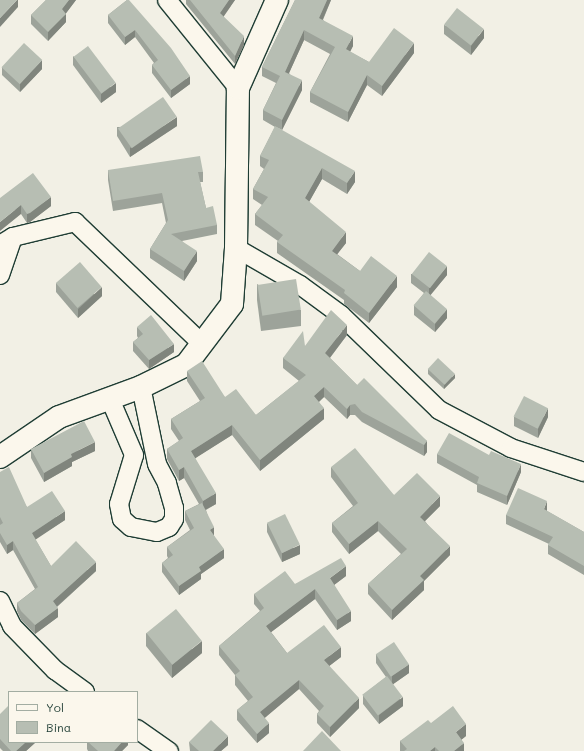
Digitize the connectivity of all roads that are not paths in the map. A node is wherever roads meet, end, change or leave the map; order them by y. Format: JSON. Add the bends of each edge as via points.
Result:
{"nodes":[{"id":1,"x":167,"y":0,"type":"edge"},
{"id":2,"x":278,"y":0,"type":"edge"},
{"id":3,"x":238,"y":88,"type":"junction"},
{"id":4,"x":6,"y":241,"type":"edge"},
{"id":5,"x":236,"y":248,"type":"junction"},
{"id":6,"x":0,"y":275,"type":"edge"},
{"id":7,"x":202,"y":344,"type":"junction"},
{"id":8,"x":141,"y":387,"type":"junction"},
{"id":9,"x":110,"y":399,"type":"junction"},
{"id":10,"x":0,"y":457,"type":"edge"},
{"id":11,"x":584,"y":472,"type":"edge"},
{"id":12,"x":0,"y":601,"type":"edge"},
{"id":13,"x":84,"y":691,"type":"edge"},
{"id":14,"x":138,"y":730,"type":"edge"},
{"id":15,"x":169,"y":751,"type":"edge"}],
"edges":[{"from":1,"to":3,"type":"street"},
{"from":2,"to":3,"type":"street"},
{"from":3,"to":5,"type":"street"},
{"from":4,"to":6,"type":"street"},
{"from":4,"to":7,"type":"street","via":[[75,222]]},
{"from":5,"to":7,"type":"street","via":[[232,304]]},
{"from":5,"to":11,"type":"street","via":[[300,285],[340,315],[439,410],[511,448]]},
{"from":7,"to":8,"type":"street","via":[[186,365]]},
{"from":8,"to":9,"type":"street"},
{"from":8,"to":9,"type":"street","via":[[157,464],[167,483],[174,508],[174,519],[169,527],[157,532],[131,527],[122,519],[119,504],[134,455]]},
{"from":9,"to":10,"type":"street","via":[[59,417]]},
{"from":12,"to":13,"type":"street","via":[[12,626],[55,670]]},
{"from":14,"to":15,"type":"street"}]}
